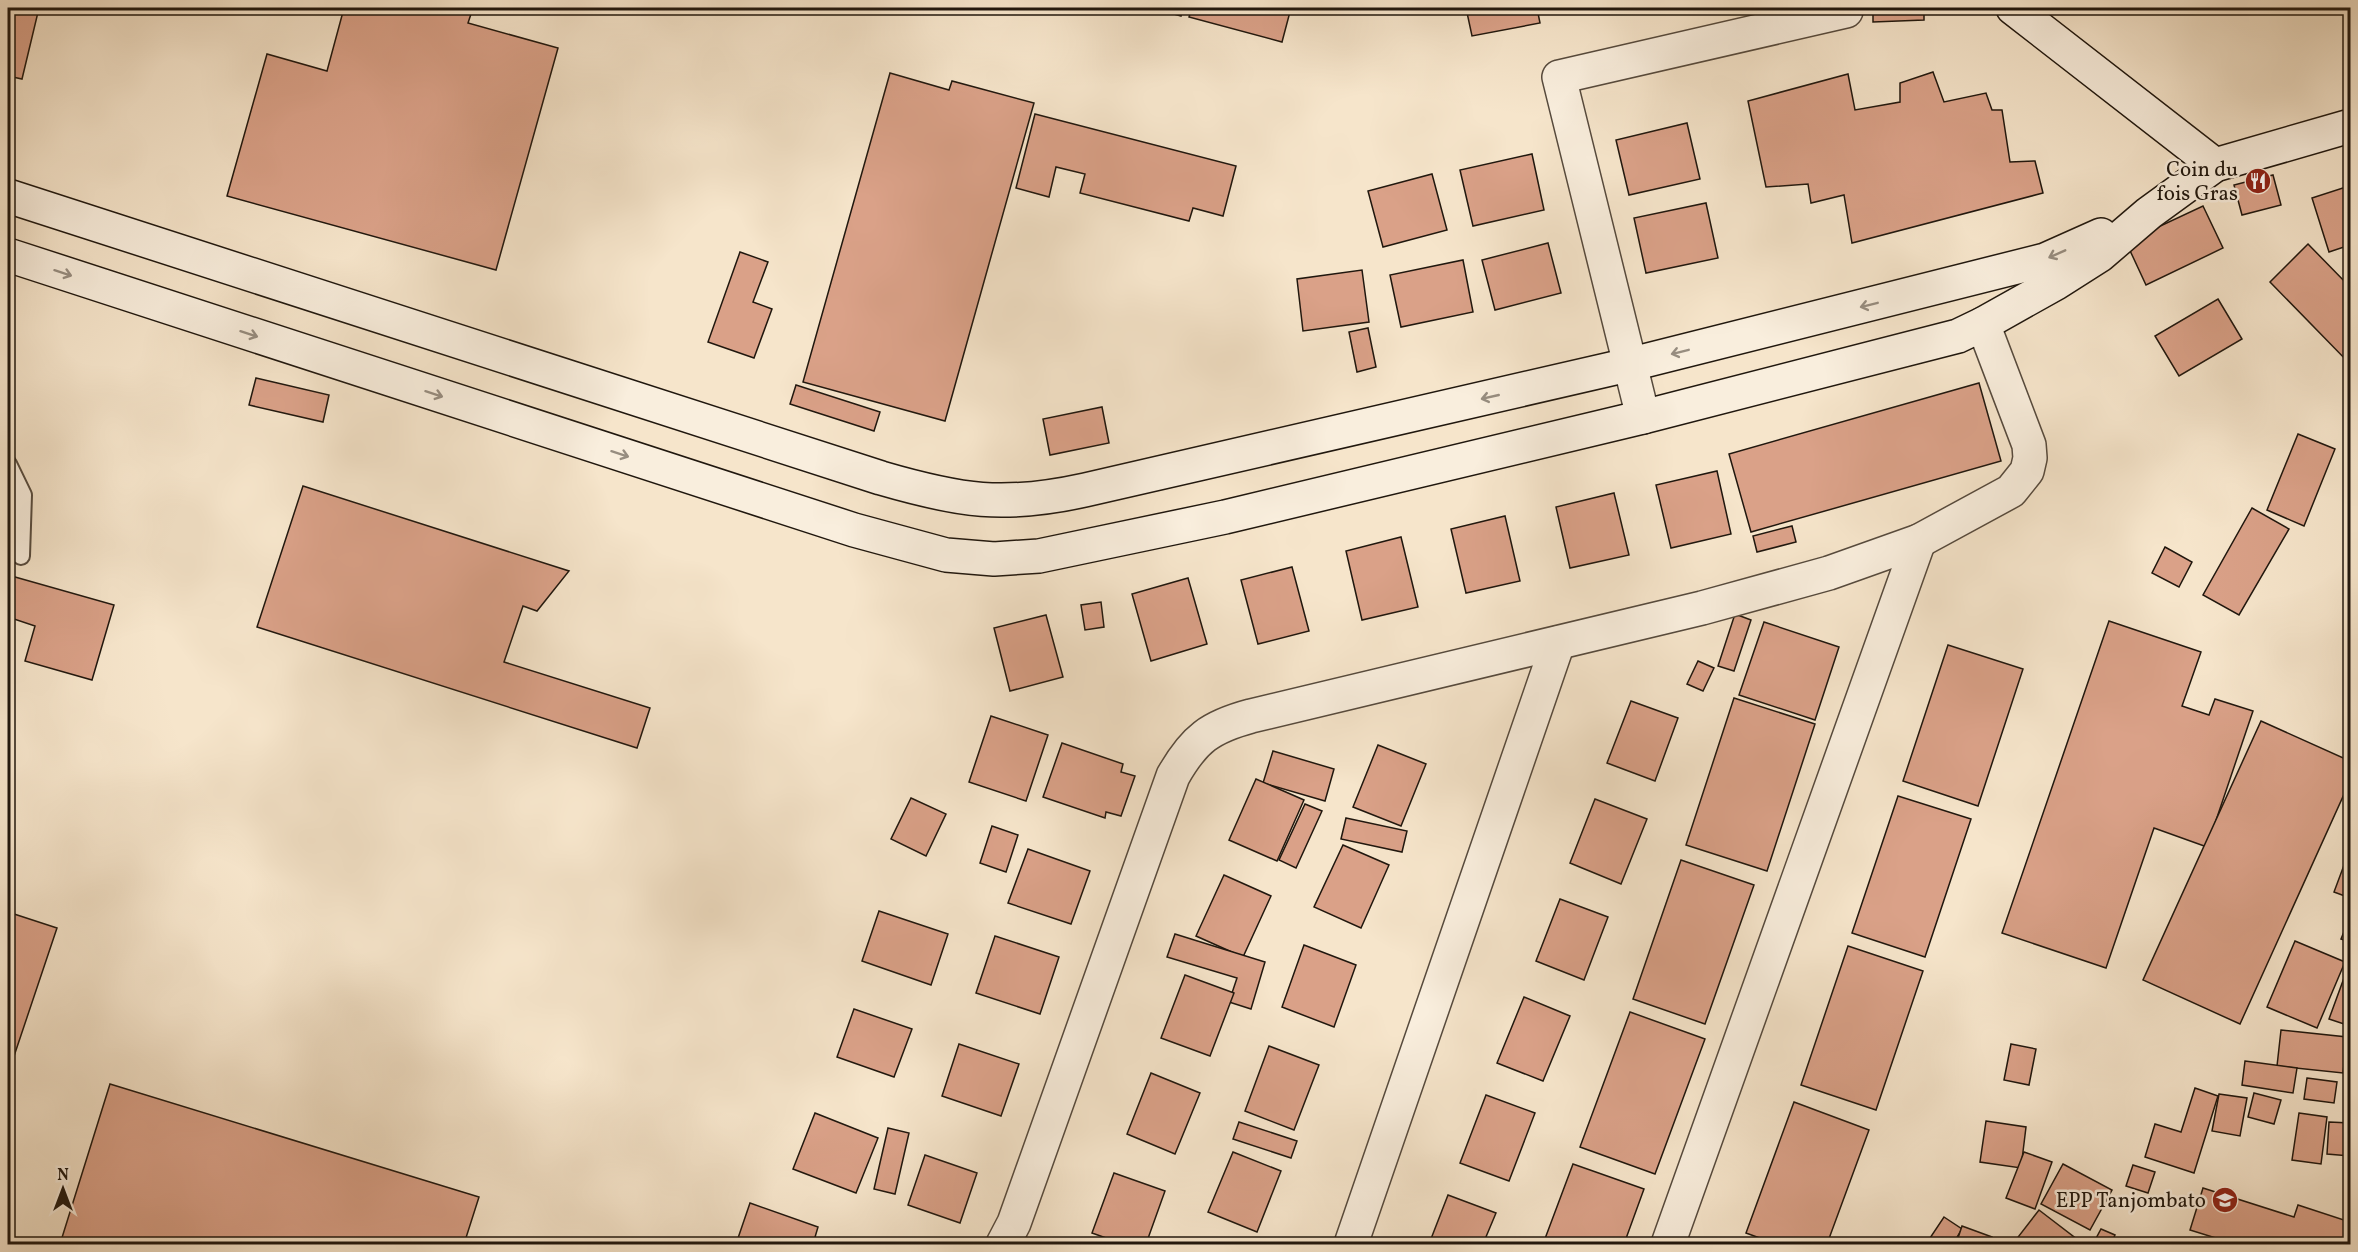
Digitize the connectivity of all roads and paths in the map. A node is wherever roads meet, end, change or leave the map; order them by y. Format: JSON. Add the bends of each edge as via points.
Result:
{"nodes":[{"id":1,"x":2013,"y":8,"type":"edge"},
{"id":2,"x":1846,"y":11,"type":"dead end"},
{"id":3,"x":2350,"y":126,"type":"edge"},
{"id":4,"x":2215,"y":165,"type":"junction"},
{"id":5,"x":8,"y":196,"type":"edge"},
{"id":6,"x":2149,"y":213,"type":"junction"},
{"id":7,"x":8,"y":255,"type":"edge"},
{"id":8,"x":1983,"y":324,"type":"junction"},
{"id":9,"x":1628,"y":365,"type":"junction"},
{"id":10,"x":1643,"y":417,"type":"junction"},
{"id":11,"x":8,"y":464,"type":"edge"},
{"id":12,"x":1919,"y":541,"type":"junction"},
{"id":13,"x":21,"y":556,"type":"dead end"},
{"id":14,"x":1558,"y":643,"type":"junction"},
{"id":15,"x":1003,"y":1245,"type":"edge"},
{"id":16,"x":1351,"y":1245,"type":"edge"},
{"id":17,"x":1668,"y":1245,"type":"edge"}],
"edges":[{"from":1,"to":4,"type":"street"},
{"from":2,"to":9,"type":"street","via":[[1559,77]]},
{"from":3,"to":4,"type":"street"},
{"from":4,"to":6,"type":"street"},
{"from":9,"to":5,"type":"street","one_way":true,"via":[[1040,500],[999,502],[961,498],[880,478]]},
{"from":6,"to":8,"type":"street","via":[[2100,255]]},
{"from":6,"to":9,"type":"street","one_way":true,"via":[[2045,260]]},
{"from":7,"to":10,"type":"street","one_way":true,"via":[[854,530],[969,558],[1039,556],[1088,547]]},
{"from":8,"to":10,"type":"street","via":[[1958,336],[1903,352]]},
{"from":8,"to":12,"type":"street","via":[[2029,445],[2027,471],[2011,491]]},
{"from":9,"to":10,"type":"street"},
{"from":11,"to":13,"type":"lane","via":[[23,495]]},
{"from":12,"to":14,"type":"street","via":[[1828,573]]},
{"from":12,"to":17,"type":"street"},
{"from":14,"to":15,"type":"street","via":[[1251,716],[1222,724],[1202,736],[1173,776]]},
{"from":14,"to":16,"type":"street"}]}
